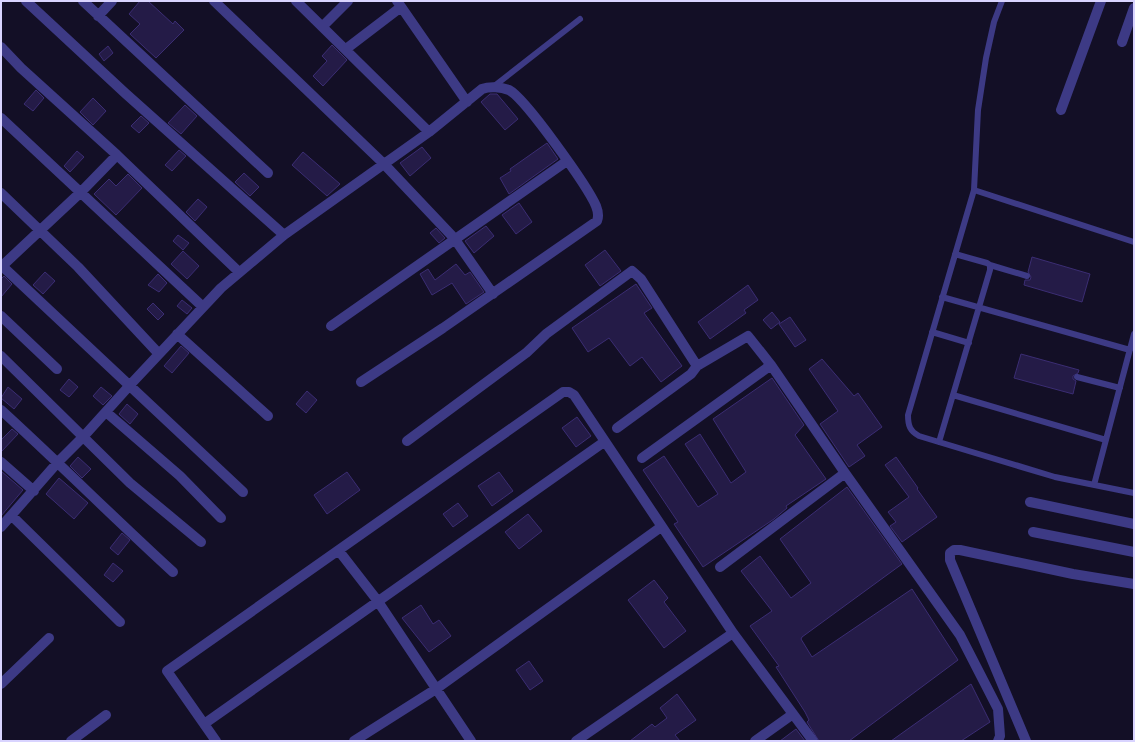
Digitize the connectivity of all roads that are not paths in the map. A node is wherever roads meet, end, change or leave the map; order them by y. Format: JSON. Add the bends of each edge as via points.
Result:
{"nodes":[{"id":1,"x":26,"y":1,"type":"edge"},
{"id":2,"x":83,"y":1,"type":"edge"},
{"id":3,"x":112,"y":1,"type":"edge"},
{"id":4,"x":214,"y":1,"type":"edge"},
{"id":5,"x":296,"y":1,"type":"edge"},
{"id":6,"x":348,"y":1,"type":"edge"},
{"id":7,"x":1002,"y":1,"type":"edge"},
{"id":8,"x":1101,"y":1,"type":"edge"},
{"id":9,"x":399,"y":4,"type":"edge"},
{"id":10,"x":1134,"y":8,"type":"edge"},
{"id":11,"x":98,"y":16,"type":"junction"},
{"id":12,"x":580,"y":19,"type":"dead end"},
{"id":13,"x":323,"y":26,"type":"junction"},
{"id":14,"x":1122,"y":42,"type":"dead end"},
{"id":15,"x":1,"y":47,"type":"edge"},
{"id":16,"x":346,"y":49,"type":"junction"},
{"id":17,"x":493,"y":87,"type":"junction"},
{"id":18,"x":467,"y":102,"type":"junction"},
{"id":19,"x":1061,"y":110,"type":"dead end"},
{"id":20,"x":1,"y":118,"type":"edge"},
{"id":21,"x":429,"y":132,"type":"junction"},
{"id":22,"x":117,"y":155,"type":"junction"},
{"id":23,"x":567,"y":161,"type":"junction"},
{"id":24,"x":384,"y":164,"type":"junction"},
{"id":25,"x":268,"y":173,"type":"dead end"},
{"id":26,"x":974,"y":190,"type":"junction"},
{"id":27,"x":81,"y":192,"type":"junction"},
{"id":28,"x":1,"y":193,"type":"edge"},
{"id":29,"x":41,"y":230,"type":"junction"},
{"id":30,"x":284,"y":235,"type":"junction"},
{"id":31,"x":454,"y":238,"type":"junction"},
{"id":32,"x":1134,"y":242,"type":"edge"},
{"id":33,"x":955,"y":254,"type":"junction"},
{"id":34,"x":990,"y":265,"type":"junction"},
{"id":35,"x":1,"y":266,"type":"edge"},
{"id":36,"x":239,"y":272,"type":"junction"},
{"id":37,"x":1027,"y":276,"type":"dead end"},
{"id":38,"x":493,"y":294,"type":"junction"},
{"id":39,"x":942,"y":297,"type":"junction"},
{"id":40,"x":203,"y":307,"type":"junction"},
{"id":41,"x":979,"y":308,"type":"junction"},
{"id":42,"x":1,"y":316,"type":"edge"},
{"id":43,"x":331,"y":326,"type":"dead end"},
{"id":44,"x":932,"y":332,"type":"junction"},
{"id":45,"x":177,"y":334,"type":"junction"},
{"id":46,"x":1134,"y":334,"type":"edge"},
{"id":47,"x":969,"y":343,"type":"junction"},
{"id":48,"x":1130,"y":350,"type":"junction"},
{"id":49,"x":159,"y":354,"type":"junction"},
{"id":50,"x":1,"y":356,"type":"edge"},
{"id":51,"x":771,"y":365,"type":"junction"},
{"id":52,"x":697,"y":366,"type":"junction"},
{"id":53,"x":57,"y":369,"type":"dead end"},
{"id":54,"x":1078,"y":376,"type":"dead end"},
{"id":55,"x":361,"y":382,"type":"dead end"},
{"id":56,"x":130,"y":385,"type":"junction"},
{"id":57,"x":1120,"y":388,"type":"junction"},
{"id":58,"x":953,"y":395,"type":"junction"},
{"id":59,"x":1,"y":410,"type":"edge"},
{"id":60,"x":106,"y":412,"type":"junction"},
{"id":61,"x":268,"y":416,"type":"dead end"},
{"id":62,"x":617,"y":428,"type":"dead end"},
{"id":63,"x":84,"y":436,"type":"junction"},
{"id":64,"x":1106,"y":440,"type":"junction"},
{"id":65,"x":407,"y":441,"type":"dead end"},
{"id":66,"x":604,"y":442,"type":"junction"},
{"id":67,"x":939,"y":442,"type":"junction"},
{"id":68,"x":642,"y":458,"type":"dead end"},
{"id":69,"x":1,"y":462,"type":"edge"},
{"id":70,"x":58,"y":462,"type":"junction"},
{"id":71,"x":845,"y":473,"type":"junction"},
{"id":72,"x":1094,"y":485,"type":"junction"},
{"id":73,"x":34,"y":491,"type":"junction"},
{"id":74,"x":243,"y":492,"type":"dead end"},
{"id":75,"x":1134,"y":493,"type":"edge"},
{"id":76,"x":1030,"y":502,"type":"dead end"},
{"id":77,"x":220,"y":518,"type":"dead end"},
{"id":78,"x":5,"y":520,"type":"edge"},
{"id":79,"x":1134,"y":524,"type":"edge"},
{"id":80,"x":662,"y":527,"type":"junction"},
{"id":81,"x":1033,"y":532,"type":"dead end"},
{"id":82,"x":201,"y":542,"type":"dead end"},
{"id":83,"x":339,"y":551,"type":"junction"},
{"id":84,"x":1134,"y":552,"type":"edge"},
{"id":85,"x":720,"y":567,"type":"dead end"},
{"id":86,"x":174,"y":572,"type":"dead end"},
{"id":87,"x":1134,"y":584,"type":"edge"},
{"id":88,"x":377,"y":600,"type":"junction"},
{"id":89,"x":120,"y":622,"type":"dead end"},
{"id":90,"x":733,"y":633,"type":"junction"},
{"id":91,"x":49,"y":638,"type":"dead end"},
{"id":92,"x":1,"y":684,"type":"edge"},
{"id":93,"x":436,"y":689,"type":"junction"},
{"id":94,"x":793,"y":714,"type":"junction"},
{"id":95,"x":106,"y":715,"type":"dead end"},
{"id":96,"x":204,"y":724,"type":"junction"},
{"id":97,"x":70,"y":741,"type":"edge"},
{"id":98,"x":216,"y":741,"type":"edge"},
{"id":99,"x":354,"y":741,"type":"edge"},
{"id":100,"x":472,"y":741,"type":"edge"},
{"id":101,"x":576,"y":741,"type":"edge"},
{"id":102,"x":756,"y":741,"type":"edge"},
{"id":103,"x":813,"y":741,"type":"edge"},
{"id":104,"x":998,"y":741,"type":"edge"},
{"id":105,"x":1026,"y":741,"type":"edge"}],
"edges":[{"from":1,"to":30,"type":"street"},
{"from":2,"to":11,"type":"street"},
{"from":3,"to":11,"type":"street"},
{"from":4,"to":24,"type":"street"},
{"from":5,"to":13,"type":"street"},
{"from":6,"to":13,"type":"street"},
{"from":7,"to":26,"type":"lane","via":[[994,22],[986,58],[978,110]]},
{"from":8,"to":19,"type":"street"},
{"from":9,"to":16,"type":"street"},
{"from":9,"to":18,"type":"street"},
{"from":10,"to":14,"type":"street"},
{"from":11,"to":25,"type":"street"},
{"from":12,"to":17,"type":"lane"},
{"from":13,"to":16,"type":"street"},
{"from":15,"to":22,"type":"street"},
{"from":16,"to":21,"type":"street"},
{"from":17,"to":18,"type":"street","via":[[482,89]]},
{"from":17,"to":23,"type":"street","via":[[510,91],[522,102]]},
{"from":18,"to":21,"type":"street"},
{"from":20,"to":27,"type":"street"},
{"from":21,"to":24,"type":"street"},
{"from":22,"to":27,"type":"street"},
{"from":22,"to":36,"type":"street"},
{"from":23,"to":31,"type":"street"},
{"from":23,"to":38,"type":"street","via":[[580,177],[596,207],[599,217],[597,221]]},
{"from":24,"to":30,"type":"street"},
{"from":24,"to":31,"type":"street"},
{"from":26,"to":32,"type":"lane"},
{"from":26,"to":33,"type":"lane"},
{"from":27,"to":29,"type":"street"},
{"from":27,"to":40,"type":"street"},
{"from":28,"to":29,"type":"street"},
{"from":29,"to":35,"type":"street"},
{"from":29,"to":49,"type":"street"},
{"from":30,"to":36,"type":"street"},
{"from":31,"to":38,"type":"street"},
{"from":31,"to":43,"type":"street"},
{"from":33,"to":34,"type":"lane"},
{"from":33,"to":39,"type":"lane"},
{"from":34,"to":37,"type":"lane"},
{"from":34,"to":41,"type":"lane"},
{"from":35,"to":56,"type":"street"},
{"from":36,"to":40,"type":"street"},
{"from":38,"to":55,"type":"street"},
{"from":39,"to":41,"type":"lane"},
{"from":39,"to":44,"type":"lane"},
{"from":40,"to":45,"type":"street"},
{"from":41,"to":47,"type":"lane"},
{"from":41,"to":48,"type":"lane"},
{"from":42,"to":53,"type":"street"},
{"from":44,"to":47,"type":"lane"},
{"from":44,"to":67,"type":"lane","via":[[908,415],[908,424],[911,432]]},
{"from":45,"to":49,"type":"street"},
{"from":45,"to":61,"type":"street"},
{"from":46,"to":48,"type":"lane"},
{"from":47,"to":58,"type":"lane"},
{"from":48,"to":57,"type":"lane"},
{"from":49,"to":56,"type":"street"},
{"from":50,"to":63,"type":"street"},
{"from":51,"to":52,"type":"street","via":[[748,336]]},
{"from":51,"to":68,"type":"street"},
{"from":51,"to":71,"type":"street"},
{"from":52,"to":62,"type":"street","via":[[691,374]]},
{"from":52,"to":65,"type":"street","via":[[642,279],[632,271]]},
{"from":54,"to":57,"type":"lane"},
{"from":56,"to":60,"type":"street"},
{"from":56,"to":74,"type":"street"},
{"from":57,"to":64,"type":"lane"},
{"from":58,"to":64,"type":"lane"},
{"from":58,"to":67,"type":"lane"},
{"from":59,"to":70,"type":"street"},
{"from":60,"to":63,"type":"street"},
{"from":60,"to":77,"type":"street","via":[[180,476]]},
{"from":63,"to":70,"type":"street"},
{"from":63,"to":82,"type":"street","via":[[130,483]]},
{"from":64,"to":72,"type":"lane"},
{"from":66,"to":80,"type":"street"},
{"from":66,"to":83,"type":"street","via":[[574,395],[563,392]]},
{"from":66,"to":88,"type":"street"},
{"from":67,"to":72,"type":"lane","via":[[1055,477]]},
{"from":69,"to":73,"type":"street"},
{"from":70,"to":73,"type":"street"},
{"from":70,"to":86,"type":"street","via":[[105,510]]},
{"from":71,"to":85,"type":"street"},
{"from":71,"to":104,"type":"street","via":[[960,635],[998,709]]},
{"from":72,"to":75,"type":"lane"},
{"from":73,"to":78,"type":"street"},
{"from":76,"to":79,"type":"street"},
{"from":78,"to":89,"type":"street"},
{"from":80,"to":90,"type":"street"},
{"from":80,"to":93,"type":"street"},
{"from":81,"to":84,"type":"street"},
{"from":83,"to":88,"type":"street"},
{"from":83,"to":96,"type":"street","via":[[167,671]]},
{"from":87,"to":105,"type":"street","via":[[960,550],[950,553],[950,560]]},
{"from":88,"to":93,"type":"street"},
{"from":88,"to":96,"type":"street"},
{"from":90,"to":94,"type":"street"},
{"from":90,"to":101,"type":"street"},
{"from":91,"to":92,"type":"street"},
{"from":93,"to":99,"type":"street"},
{"from":93,"to":100,"type":"street"},
{"from":94,"to":102,"type":"street"},
{"from":94,"to":103,"type":"street"},
{"from":95,"to":97,"type":"street"},
{"from":96,"to":98,"type":"street"}]}
